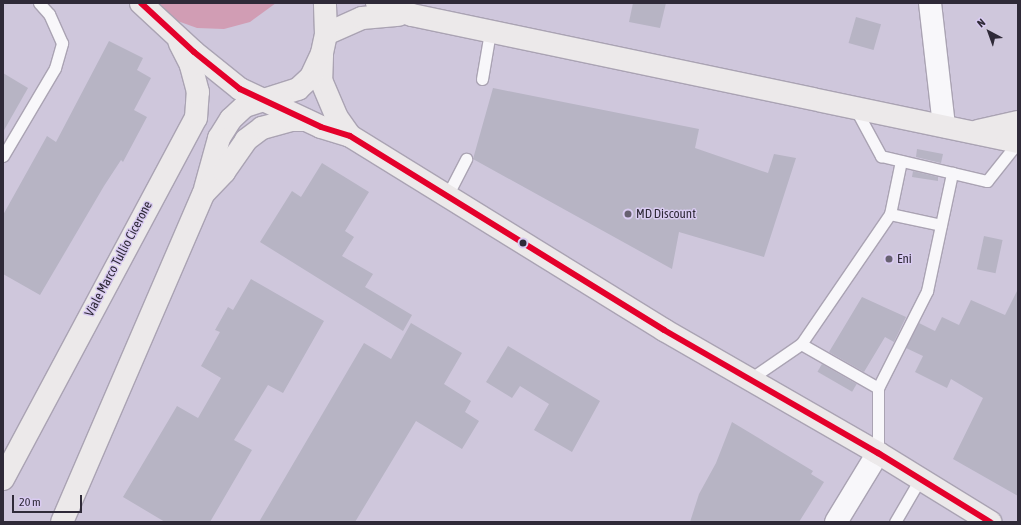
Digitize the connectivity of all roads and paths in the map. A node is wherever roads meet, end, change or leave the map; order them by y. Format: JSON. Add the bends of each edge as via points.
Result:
{"nodes":[{"id":1,"x":39,"y":3,"type":"edge"},
{"id":2,"x":141,"y":3,"type":"edge"},
{"id":3,"x":325,"y":3,"type":"edge"},
{"id":4,"x":377,"y":3,"type":"edge"},
{"id":5,"x":930,"y":3,"type":"edge"},
{"id":6,"x":412,"y":15,"type":"junction"},
{"id":7,"x":490,"y":32,"type":"junction"},
{"id":8,"x":176,"y":34,"type":"junction"},
{"id":9,"x":324,"y":43,"type":"junction"},
{"id":10,"x":482,"y":79,"type":"dead end"},
{"id":11,"x":262,"y":100,"type":"junction"},
{"id":12,"x":854,"y":108,"type":"junction"},
{"id":13,"x":305,"y":120,"type":"junction"},
{"id":14,"x":1018,"y":122,"type":"edge"},
{"id":15,"x":944,"y":126,"type":"junction"},
{"id":16,"x":974,"y":132,"type":"junction"},
{"id":17,"x":350,"y":136,"type":"junction"},
{"id":18,"x":1018,"y":142,"type":"edge"},
{"id":19,"x":3,"y":156,"type":"edge"},
{"id":20,"x":466,"y":158,"type":"dead end"},
{"id":21,"x":901,"y":161,"type":"junction"},
{"id":22,"x":952,"y":173,"type":"junction"},
{"id":23,"x":204,"y":193,"type":"junction"},
{"id":24,"x":447,"y":196,"type":"junction"},
{"id":25,"x":890,"y":214,"type":"junction"},
{"id":26,"x":941,"y":225,"type":"junction"},
{"id":27,"x":801,"y":344,"type":"junction"},
{"id":28,"x":750,"y":380,"type":"junction"},
{"id":29,"x":878,"y":388,"type":"junction"},
{"id":30,"x":878,"y":453,"type":"junction"},
{"id":31,"x":3,"y":479,"type":"edge"},
{"id":32,"x":920,"y":479,"type":"junction"},
{"id":33,"x":62,"y":522,"type":"edge"},
{"id":34,"x":836,"y":522,"type":"edge"},
{"id":35,"x":895,"y":522,"type":"edge"},
{"id":36,"x":990,"y":522,"type":"edge"}],
"edges":[{"from":1,"to":19,"type":"lane","via":[[48,14],[62,43],[55,68]]},
{"from":2,"to":8,"type":"street"},
{"from":3,"to":9,"type":"street"},
{"from":4,"to":6,"type":"street"},
{"from":5,"to":15,"type":"street"},
{"from":6,"to":7,"type":"street"},
{"from":6,"to":9,"type":"street","via":[[362,18]]},
{"from":7,"to":10,"type":"lane"},
{"from":7,"to":12,"type":"street"},
{"from":8,"to":11,"type":"street","via":[[227,80]]},
{"from":8,"to":31,"type":"street","name":"Viale Marco Tullio Cicerone","via":[[191,65],[198,92],[196,118]]},
{"from":9,"to":11,"type":"street","via":[[311,77],[298,89]]},
{"from":9,"to":17,"type":"street","via":[[321,80],[336,116]]},
{"from":11,"to":13,"type":"street"},
{"from":11,"to":23,"type":"street","via":[[245,106],[231,118],[219,138]]},
{"from":12,"to":15,"type":"street"},
{"from":12,"to":21,"type":"lane","via":[[881,156]]},
{"from":13,"to":17,"type":"street"},
{"from":13,"to":23,"type":"street","via":[[291,120],[262,128],[246,140],[224,172]]},
{"from":14,"to":16,"type":"street"},
{"from":15,"to":16,"type":"street"},
{"from":16,"to":18,"type":"street"},
{"from":17,"to":24,"type":"street"},
{"from":18,"to":22,"type":"lane","via":[[987,181]]},
{"from":20,"to":24,"type":"lane"},
{"from":21,"to":22,"type":"lane"},
{"from":21,"to":25,"type":"lane"},
{"from":22,"to":26,"type":"lane"},
{"from":23,"to":33,"type":"street"},
{"from":24,"to":28,"type":"street"},
{"from":25,"to":26,"type":"lane"},
{"from":25,"to":27,"type":"lane"},
{"from":26,"to":29,"type":"lane","via":[[927,290]]},
{"from":27,"to":28,"type":"lane"},
{"from":27,"to":29,"type":"lane"},
{"from":28,"to":30,"type":"street"},
{"from":29,"to":30,"type":"lane"},
{"from":30,"to":32,"type":"street"},
{"from":30,"to":34,"type":"street"},
{"from":32,"to":35,"type":"lane"},
{"from":32,"to":36,"type":"street"}]}
